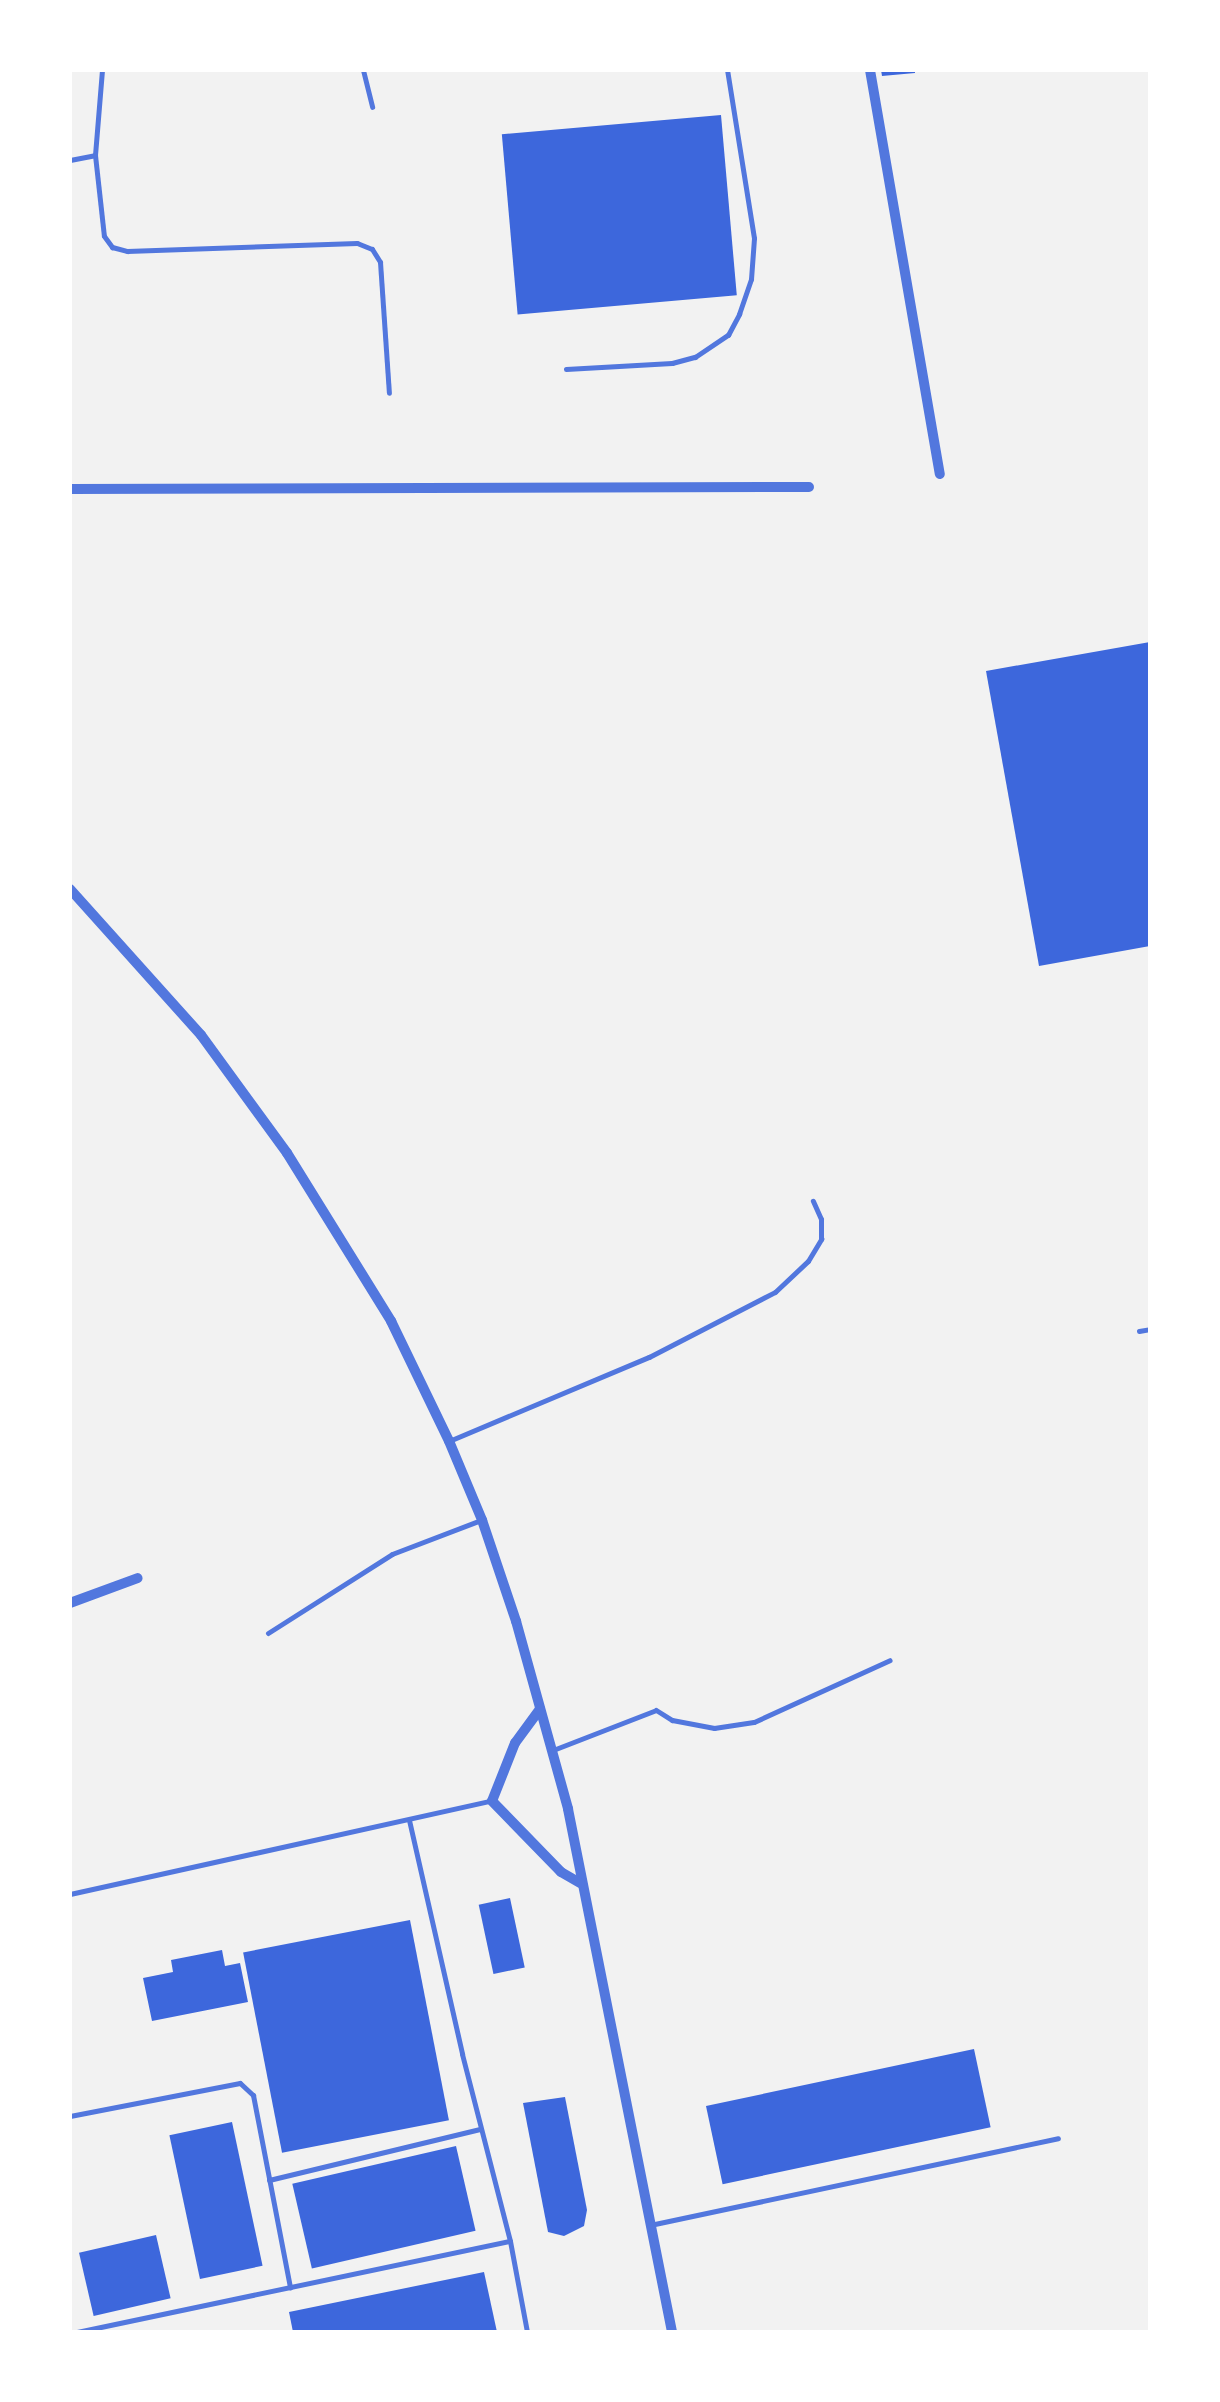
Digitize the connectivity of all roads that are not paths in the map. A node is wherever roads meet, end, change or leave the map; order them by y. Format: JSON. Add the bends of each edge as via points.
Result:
{"nodes":[{"id":1,"x":102,"y":70,"type":"edge"},
{"id":2,"x":363,"y":70,"type":"edge"},
{"id":3,"x":727,"y":70,"type":"edge"},
{"id":4,"x":870,"y":70,"type":"edge"},
{"id":5,"x":372,"y":108,"type":"dead end"},
{"id":6,"x":96,"y":155,"type":"junction"},
{"id":7,"x":70,"y":160,"type":"edge"},
{"id":8,"x":566,"y":369,"type":"dead end"},
{"id":9,"x":389,"y":392,"type":"dead end"},
{"id":10,"x":940,"y":474,"type":"dead end"},
{"id":11,"x":809,"y":487,"type":"dead end"},
{"id":12,"x":70,"y":488,"type":"edge"},
{"id":13,"x":70,"y":890,"type":"edge"},
{"id":14,"x":813,"y":1201,"type":"dead end"},
{"id":15,"x":1150,"y":1329,"type":"edge"},
{"id":16,"x":1139,"y":1331,"type":"dead end"},
{"id":17,"x":449,"y":1440,"type":"junction"},
{"id":18,"x":482,"y":1520,"type":"junction"},
{"id":19,"x":138,"y":1578,"type":"dead end"},
{"id":20,"x":70,"y":1603,"type":"edge"},
{"id":21,"x":268,"y":1633,"type":"dead end"},
{"id":22,"x":890,"y":1660,"type":"dead end"},
{"id":23,"x":540,"y":1709,"type":"junction"},
{"id":24,"x":550,"y":1752,"type":"junction"},
{"id":25,"x":492,"y":1800,"type":"junction"},
{"id":26,"x":410,"y":1820,"type":"junction"},
{"id":27,"x":580,"y":1883,"type":"junction"},
{"id":28,"x":70,"y":1894,"type":"edge"},
{"id":29,"x":70,"y":2116,"type":"edge"},
{"id":30,"x":481,"y":2129,"type":"junction"},
{"id":31,"x":1058,"y":2138,"type":"dead end"},
{"id":32,"x":269,"y":2180,"type":"junction"},
{"id":33,"x":649,"y":2225,"type":"junction"},
{"id":34,"x":510,"y":2241,"type":"junction"},
{"id":35,"x":290,"y":2287,"type":"junction"},
{"id":36,"x":77,"y":2332,"type":"edge"},
{"id":37,"x":527,"y":2332,"type":"edge"},
{"id":38,"x":672,"y":2332,"type":"edge"}],
"edges":[{"from":1,"to":6,"type":"lane"},
{"from":2,"to":5,"type":"lane"},
{"from":3,"to":8,"type":"lane","via":[[754,238],[740,314],[728,335],[695,357]]},
{"from":4,"to":10,"type":"street"},
{"from":6,"to":7,"type":"lane"},
{"from":6,"to":9,"type":"lane","via":[[104,236],[112,248],[357,243],[372,249],[380,262]]},
{"from":11,"to":12,"type":"street"},
{"from":13,"to":17,"type":"street","via":[[200,1035],[287,1153],[391,1321]]},
{"from":14,"to":17,"type":"lane","via":[[822,1219],[820,1239],[775,1292],[649,1356]]},
{"from":15,"to":16,"type":"lane"},
{"from":17,"to":18,"type":"street"},
{"from":18,"to":21,"type":"lane","via":[[392,1554]]},
{"from":18,"to":23,"type":"street"},
{"from":19,"to":20,"type":"street"},
{"from":22,"to":24,"type":"lane","via":[[754,1722],[714,1728],[656,1710]]},
{"from":23,"to":24,"type":"street"},
{"from":23,"to":25,"type":"street","via":[[515,1743]]},
{"from":24,"to":27,"type":"street"},
{"from":25,"to":26,"type":"lane"},
{"from":25,"to":27,"type":"street","via":[[561,1872]]},
{"from":26,"to":28,"type":"lane"},
{"from":26,"to":30,"type":"lane"},
{"from":27,"to":33,"type":"street"},
{"from":29,"to":32,"type":"lane","via":[[240,2083],[253,2095]]},
{"from":30,"to":32,"type":"lane"},
{"from":30,"to":34,"type":"lane"},
{"from":31,"to":33,"type":"lane"},
{"from":32,"to":35,"type":"lane"},
{"from":33,"to":38,"type":"street"},
{"from":34,"to":35,"type":"lane"},
{"from":34,"to":37,"type":"lane"},
{"from":35,"to":36,"type":"lane"}]}
